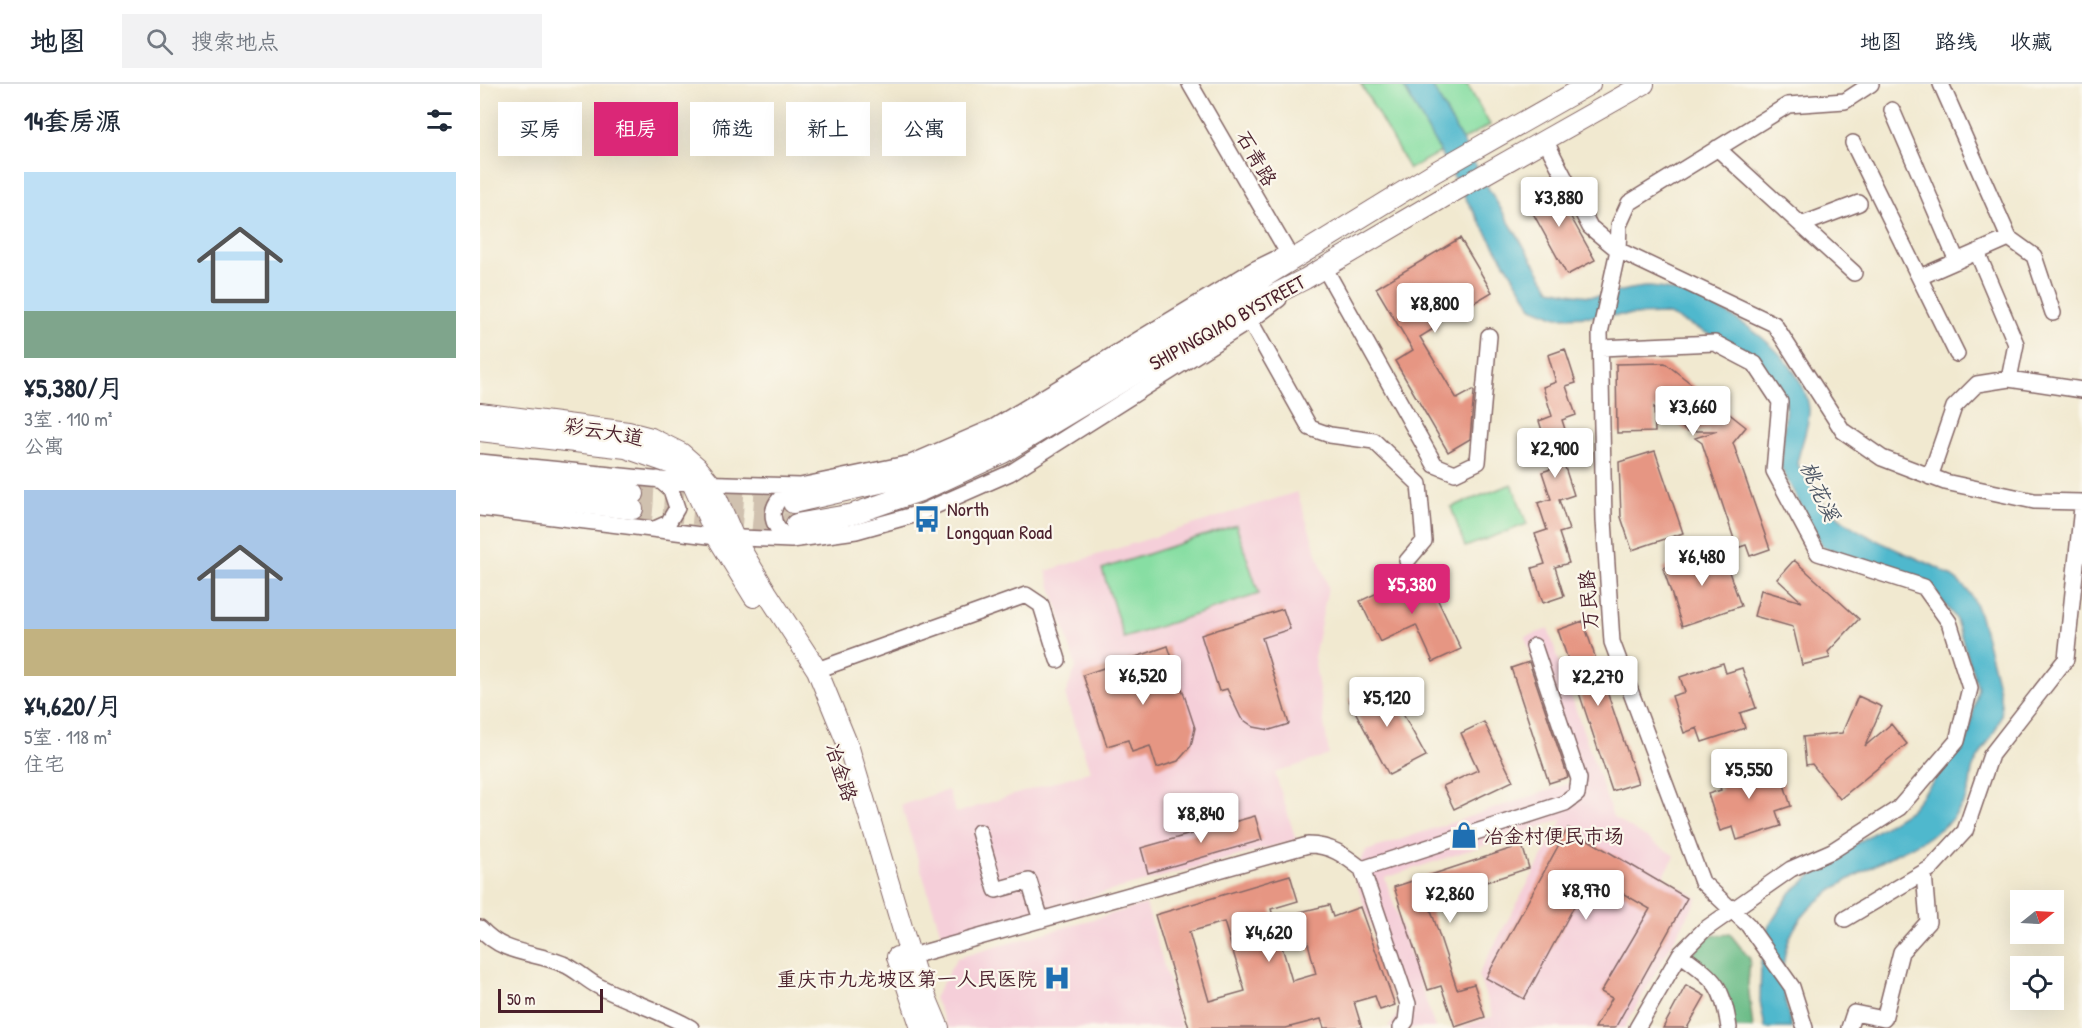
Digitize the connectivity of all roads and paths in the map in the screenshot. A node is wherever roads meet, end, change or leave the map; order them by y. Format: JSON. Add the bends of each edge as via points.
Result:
{"nodes":[{"id":1,"x":1190,"y":84,"type":"edge"},
{"id":2,"x":1590,"y":84,"type":"edge"},
{"id":3,"x":1644,"y":84,"type":"edge"},
{"id":4,"x":1871,"y":84,"type":"edge"},
{"id":5,"x":1941,"y":84,"type":"edge"},
{"id":6,"x":1892,"y":110,"type":"dead end"},
{"id":7,"x":1545,"y":140,"type":"junction"},
{"id":8,"x":1853,"y":143,"type":"dead end"},
{"id":9,"x":1717,"y":148,"type":"junction"},
{"id":10,"x":1859,"y":203,"type":"dead end"},
{"id":11,"x":1801,"y":225,"type":"junction"},
{"id":12,"x":2009,"y":238,"type":"junction"},
{"id":13,"x":1325,"y":240,"type":"junction"},
{"id":14,"x":1977,"y":252,"type":"junction"},
{"id":15,"x":1288,"y":253,"type":"junction"},
{"id":16,"x":1617,"y":254,"type":"junction"},
{"id":17,"x":1957,"y":261,"type":"junction"},
{"id":18,"x":1324,"y":267,"type":"junction"},
{"id":19,"x":1854,"y":273,"type":"dead end"},
{"id":20,"x":1920,"y":277,"type":"junction"},
{"id":21,"x":1305,"y":279,"type":"junction"},
{"id":22,"x":2053,"y":313,"type":"dead end"},
{"id":23,"x":1250,"y":321,"type":"junction"},
{"id":24,"x":1489,"y":336,"type":"dead end"},
{"id":25,"x":1600,"y":340,"type":"junction"},
{"id":26,"x":1957,"y":354,"type":"dead end"},
{"id":27,"x":2009,"y":379,"type":"junction"},
{"id":28,"x":2082,"y":390,"type":"edge"},
{"id":29,"x":480,"y":413,"type":"edge"},
{"id":30,"x":480,"y":431,"type":"edge"},
{"id":31,"x":480,"y":462,"type":"edge"},
{"id":32,"x":480,"y":477,"type":"edge"},
{"id":33,"x":1930,"y":477,"type":"junction"},
{"id":34,"x":658,"y":479,"type":"junction"},
{"id":35,"x":701,"y":484,"type":"junction"},
{"id":36,"x":480,"y":492,"type":"edge"},
{"id":37,"x":796,"y":495,"type":"junction"},
{"id":38,"x":2082,"y":502,"type":"edge"},
{"id":39,"x":2082,"y":507,"type":"edge"},
{"id":40,"x":480,"y":508,"type":"edge"},
{"id":41,"x":657,"y":528,"type":"junction"},
{"id":42,"x":794,"y":532,"type":"junction"},
{"id":43,"x":726,"y":537,"type":"junction"},
{"id":44,"x":1407,"y":561,"type":"dead end"},
{"id":45,"x":1534,"y":646,"type":"dead end"},
{"id":46,"x":1058,"y":660,"type":"dead end"},
{"id":47,"x":817,"y":670,"type":"junction"},
{"id":48,"x":979,"y":832,"type":"dead end"},
{"id":49,"x":1362,"y":869,"type":"junction"},
{"id":50,"x":1924,"y":873,"type":"junction"},
{"id":51,"x":1733,"y":911,"type":"junction"},
{"id":52,"x":1041,"y":920,"type":"junction"},
{"id":53,"x":1845,"y":920,"type":"dead end"},
{"id":54,"x":480,"y":928,"type":"edge"},
{"id":55,"x":1680,"y":954,"type":"junction"},
{"id":56,"x":904,"y":958,"type":"junction"},
{"id":57,"x":691,"y":1028,"type":"edge"},
{"id":58,"x":921,"y":1028,"type":"edge"},
{"id":59,"x":939,"y":1028,"type":"edge"},
{"id":60,"x":1401,"y":1028,"type":"edge"},
{"id":61,"x":1637,"y":1028,"type":"edge"},
{"id":62,"x":1729,"y":1028,"type":"edge"},
{"id":63,"x":1805,"y":1028,"type":"edge"},
{"id":64,"x":1849,"y":1028,"type":"edge"}],
"edges":[{"from":1,"to":15,"type":"street","name":"石青路"},
{"from":2,"to":13,"type":"main road","name":"SHIPINGQIAO BYSTREET","via":[[1479,145]]},
{"from":3,"to":7,"type":"main road","name":"SHIPINGQIAO BYSTREET"},
{"from":4,"to":9,"type":"street","name":"万民路","via":[[1845,101],[1788,105]]},
{"from":5,"to":12,"type":"street"},
{"from":6,"to":17,"type":"street"},
{"from":7,"to":16,"type":"street","via":[[1590,227]]},
{"from":7,"to":18,"type":"main road","name":"SHIPINGQIAO BYSTREET"},
{"from":8,"to":20,"type":"street"},
{"from":9,"to":11,"type":"street"},
{"from":9,"to":16,"type":"street","name":"万民路","via":[[1629,203],[1619,225]]},
{"from":10,"to":11,"type":"street"},
{"from":11,"to":19,"type":"street"},
{"from":12,"to":14,"type":"street"},
{"from":12,"to":22,"type":"street","via":[[2034,256]]},
{"from":13,"to":15,"type":"street"},
{"from":13,"to":37,"type":"main road","name":"SHIPINGQIAO BYSTREET","via":[[999,440],[920,474]]},
{"from":14,"to":17,"type":"street"},
{"from":14,"to":27,"type":"street","via":[[2016,344]]},
{"from":15,"to":37,"type":"street","via":[[1255,269],[994,427],[911,463]]},
{"from":16,"to":25,"type":"street","name":"万民路"},
{"from":16,"to":33,"type":"street","via":[[1774,324],[1843,431],[1882,458]]},
{"from":17,"to":20,"type":"street"},
{"from":18,"to":21,"type":"main road","name":"SHIPINGQIAO BYSTREET"},
{"from":18,"to":24,"type":"street","via":[[1435,465],[1455,473],[1478,462]]},
{"from":20,"to":26,"type":"street"},
{"from":21,"to":23,"type":"street"},
{"from":21,"to":42,"type":"main road","name":"SHIPINGQIAO BYSTREET","via":[[1230,318],[1004,453],[903,497]]},
{"from":23,"to":42,"type":"street","via":[[1010,473],[886,523],[856,531]]},
{"from":23,"to":44,"type":"street","via":[[1310,428],[1374,441],[1419,484],[1424,541]]},
{"from":25,"to":51,"type":"street","name":"万民路","via":[[1604,520],[1612,642],[1702,882]]},
{"from":25,"to":51,"type":"street","via":[[1715,343],[1755,364],[1780,402],[1774,471],[1818,553],[1924,587],[1949,622],[1970,688],[1957,741],[1899,808],[1832,851],[1791,869]]},
{"from":27,"to":28,"type":"street"},
{"from":27,"to":33,"type":"street","via":[[1977,384],[1954,407]]},
{"from":29,"to":35,"type":"main road","name":"彩云大道","via":[[651,438],[697,466]]},
{"from":30,"to":35,"type":"main road","name":"彩云大道","via":[[626,448],[672,465]]},
{"from":31,"to":34,"type":"street"},
{"from":32,"to":36,"type":"main road","via":[[634,501]]},
{"from":33,"to":38,"type":"street","via":[[2034,501]]},
{"from":34,"to":35,"type":"street"},
{"from":34,"to":41,"type":"street","via":[[671,490],[677,508],[668,523]]},
{"from":35,"to":37,"type":"street"},
{"from":35,"to":43,"type":"main road"},
{"from":37,"to":42,"type":"street","via":[[786,492],[774,505],[775,525]]},
{"from":39,"to":50,"type":"street","via":[[2066,659],[1991,755],[1965,831]]},
{"from":40,"to":41,"type":"street"},
{"from":41,"to":43,"type":"street"},
{"from":42,"to":43,"type":"street"},
{"from":43,"to":47,"type":"main road","name":"冶金路"},
{"from":43,"to":56,"type":"main road","name":"冶金路","via":[[807,679],[838,755]]},
{"from":45,"to":49,"type":"street","via":[[1578,779],[1577,794],[1565,802]]},
{"from":46,"to":47,"type":"street","via":[[1041,605],[1026,595]]},
{"from":47,"to":56,"type":"main road","name":"冶金路","via":[[849,748]]},
{"from":48,"to":52,"type":"street","via":[[996,890],[1029,881]]},
{"from":49,"to":52,"type":"street","via":[[1326,845],[1308,845]]},
{"from":49,"to":60,"type":"street","via":[[1408,1004]]},
{"from":50,"to":53,"type":"street"},
{"from":50,"to":64,"type":"street","via":[[1928,922],[1902,952],[1884,1019],[1854,1013]]},
{"from":51,"to":55,"type":"street","via":[[1704,930]]},
{"from":51,"to":63,"type":"street","name":"万民路","via":[[1748,925],[1792,987]]},
{"from":52,"to":56,"type":"street"},
{"from":54,"to":57,"type":"street","via":[[491,940],[532,957],[563,963],[599,986]]},
{"from":55,"to":61,"type":"street"},
{"from":55,"to":62,"type":"street","via":[[1713,979],[1725,1002]]},
{"from":56,"to":58,"type":"main road","name":"冶金路"},
{"from":56,"to":59,"type":"main road","name":"冶金路"}]}
